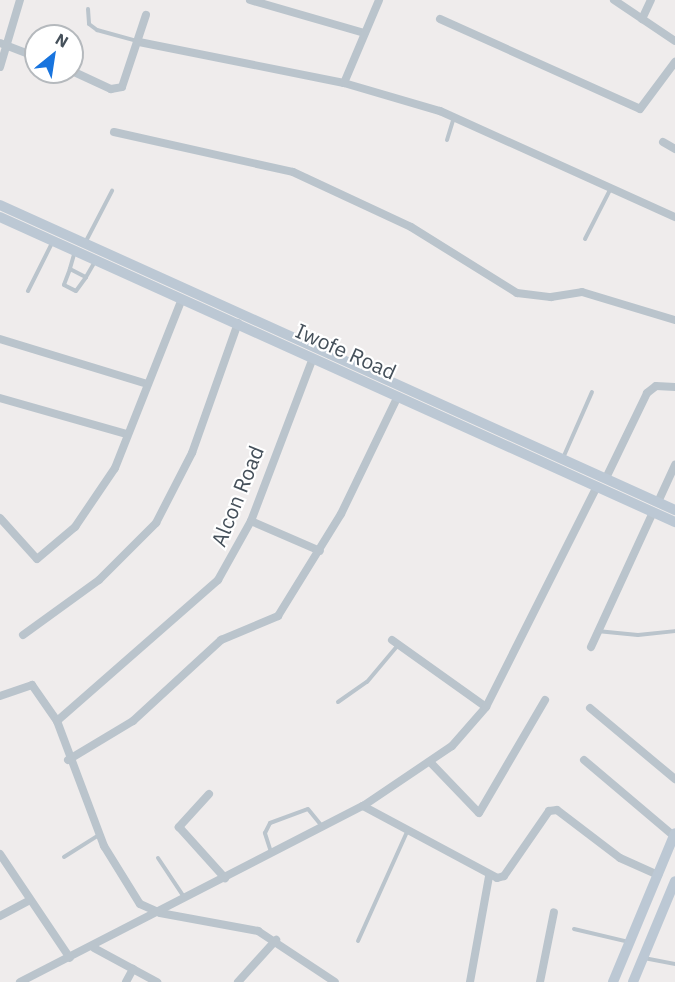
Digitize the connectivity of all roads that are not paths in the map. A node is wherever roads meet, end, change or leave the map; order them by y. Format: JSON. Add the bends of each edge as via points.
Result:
{"nodes":[{"id":1,"x":20,"y":0,"type":"edge"},
{"id":2,"x":250,"y":0,"type":"edge"},
{"id":3,"x":379,"y":0,"type":"edge"},
{"id":4,"x":614,"y":0,"type":"edge"},
{"id":5,"x":651,"y":0,"type":"edge"},
{"id":6,"x":88,"y":9,"type":"dead end"},
{"id":7,"x":146,"y":15,"type":"dead end"},
{"id":8,"x":440,"y":19,"type":"dead end"},
{"id":9,"x":642,"y":19,"type":"junction"},
{"id":10,"x":364,"y":33,"type":"junction"},
{"id":11,"x":675,"y":41,"type":"edge"},
{"id":12,"x":139,"y":42,"type":"junction"},
{"id":13,"x":3,"y":44,"type":"edge"},
{"id":14,"x":24,"y":52,"type":"edge"},
{"id":15,"x":675,"y":62,"type":"edge"},
{"id":16,"x":0,"y":67,"type":"edge"},
{"id":17,"x":84,"y":76,"type":"edge"},
{"id":18,"x":344,"y":83,"type":"junction"},
{"id":19,"x":454,"y":117,"type":"junction"},
{"id":20,"x":114,"y":132,"type":"dead end"},
{"id":21,"x":447,"y":140,"type":"dead end"},
{"id":22,"x":663,"y":142,"type":"dead end"},
{"id":23,"x":675,"y":149,"type":"edge"},
{"id":24,"x":612,"y":187,"type":"junction"},
{"id":25,"x":112,"y":191,"type":"dead end"},
{"id":26,"x":0,"y":205,"type":"edge"},
{"id":27,"x":0,"y":217,"type":"edge"},
{"id":28,"x":675,"y":217,"type":"edge"},
{"id":29,"x":585,"y":239,"type":"dead end"},
{"id":30,"x":53,"y":241,"type":"junction"},
{"id":31,"x":80,"y":247,"type":"junction"},
{"id":32,"x":96,"y":260,"type":"junction"},
{"id":33,"x":70,"y":269,"type":"junction"},
{"id":34,"x":86,"y":277,"type":"junction"},
{"id":35,"x":28,"y":291,"type":"dead end"},
{"id":36,"x":182,"y":299,"type":"junction"},
{"id":37,"x":675,"y":320,"type":"edge"},
{"id":38,"x":238,"y":323,"type":"junction"},
{"id":39,"x":0,"y":339,"type":"edge"},
{"id":40,"x":313,"y":358,"type":"junction"},
{"id":41,"x":147,"y":384,"type":"junction"},
{"id":42,"x":675,"y":387,"type":"edge"},
{"id":43,"x":592,"y":392,"type":"dead end"},
{"id":44,"x":398,"y":396,"type":"junction"},
{"id":45,"x":0,"y":398,"type":"edge"},
{"id":46,"x":126,"y":434,"type":"junction"},
{"id":47,"x":562,"y":459,"type":"junction"},
{"id":48,"x":675,"y":465,"type":"edge"},
{"id":49,"x":601,"y":482,"type":"junction"},
{"id":50,"x":656,"y":507,"type":"junction"},
{"id":51,"x":675,"y":510,"type":"edge"},
{"id":52,"x":0,"y":518,"type":"edge"},
{"id":53,"x":251,"y":521,"type":"junction"},
{"id":54,"x":675,"y":522,"type":"edge"},
{"id":55,"x":320,"y":551,"type":"junction"},
{"id":56,"x":597,"y":630,"type":"junction"},
{"id":57,"x":675,"y":631,"type":"edge"},
{"id":58,"x":23,"y":635,"type":"dead end"},
{"id":59,"x":395,"y":643,"type":"joint"},
{"id":60,"x":591,"y":646,"type":"dead end"},
{"id":61,"x":0,"y":696,"type":"edge"},
{"id":62,"x":545,"y":700,"type":"dead end"},
{"id":63,"x":338,"y":702,"type":"dead end"},
{"id":64,"x":486,"y":707,"type":"junction"},
{"id":65,"x":590,"y":708,"type":"dead end"},
{"id":66,"x":57,"y":721,"type":"junction"},
{"id":67,"x":68,"y":760,"type":"junction"},
{"id":68,"x":584,"y":760,"type":"dead end"},
{"id":69,"x":431,"y":763,"type":"junction"},
{"id":70,"x":675,"y":779,"type":"edge"},
{"id":71,"x":208,"y":794,"type":"dead end"},
{"id":72,"x":363,"y":806,"type":"junction"},
{"id":73,"x":322,"y":826,"type":"junction"},
{"id":74,"x":407,"y":832,"type":"junction"},
{"id":75,"x":100,"y":834,"type":"junction"},
{"id":76,"x":675,"y":835,"type":"edge"},
{"id":77,"x":271,"y":852,"type":"junction"},
{"id":78,"x":0,"y":854,"type":"edge"},
{"id":79,"x":64,"y":857,"type":"dead end"},
{"id":80,"x":158,"y":858,"type":"dead end"},
{"id":81,"x":658,"y":875,"type":"junction"},
{"id":82,"x":489,"y":876,"type":"junction"},
{"id":83,"x":225,"y":878,"type":"junction"},
{"id":84,"x":675,"y":881,"type":"edge"},
{"id":85,"x":186,"y":900,"type":"junction"},
{"id":86,"x":28,"y":901,"type":"junction"},
{"id":87,"x":554,"y":912,"type":"dead end"},
{"id":88,"x":160,"y":913,"type":"junction"},
{"id":89,"x":0,"y":916,"type":"edge"},
{"id":90,"x":574,"y":929,"type":"dead end"},
{"id":91,"x":276,"y":940,"type":"junction"},
{"id":92,"x":358,"y":941,"type":"dead end"},
{"id":93,"x":630,"y":942,"type":"junction"},
{"id":94,"x":94,"y":948,"type":"junction"},
{"id":95,"x":70,"y":958,"type":"junction"},
{"id":96,"x":643,"y":958,"type":"junction"},
{"id":97,"x":675,"y":964,"type":"edge"},
{"id":98,"x":133,"y":969,"type":"junction"},
{"id":99,"x":20,"y":982,"type":"edge"},
{"id":100,"x":126,"y":982,"type":"edge"},
{"id":101,"x":157,"y":982,"type":"edge"},
{"id":102,"x":238,"y":982,"type":"edge"},
{"id":103,"x":335,"y":982,"type":"edge"},
{"id":104,"x":470,"y":982,"type":"edge"},
{"id":105,"x":540,"y":982,"type":"edge"},
{"id":106,"x":613,"y":982,"type":"edge"},
{"id":107,"x":633,"y":982,"type":"edge"}],
"edges":[{"from":1,"to":13,"type":"street"},
{"from":2,"to":10,"type":"street"},
{"from":3,"to":10,"type":"street"},
{"from":4,"to":9,"type":"street"},
{"from":5,"to":9,"type":"street"},
{"from":6,"to":12,"type":"lane","via":[[86,18],[97,30]]},
{"from":7,"to":12,"type":"street"},
{"from":8,"to":15,"type":"street","via":[[640,109]]},
{"from":9,"to":11,"type":"street"},
{"from":10,"to":18,"type":"street"},
{"from":12,"to":17,"type":"street","via":[[119,89]]},
{"from":12,"to":18,"type":"street"},
{"from":13,"to":14,"type":"street"},
{"from":13,"to":16,"type":"street"},
{"from":18,"to":19,"type":"street"},
{"from":19,"to":21,"type":"lane"},
{"from":19,"to":24,"type":"street"},
{"from":20,"to":37,"type":"street","via":[[282,168],[411,227],[517,293],[551,297],[582,292]]},
{"from":22,"to":23,"type":"street"},
{"from":24,"to":28,"type":"street"},
{"from":24,"to":29,"type":"lane"},
{"from":25,"to":31,"type":"lane"},
{"from":26,"to":31,"type":"street","name":"Iwofe Road"},
{"from":27,"to":30,"type":"street","name":"Iwofe Road"},
{"from":30,"to":31,"type":"street","name":"Iwofe Road"},
{"from":30,"to":35,"type":"lane"},
{"from":31,"to":32,"type":"street","name":"Iwofe Road"},
{"from":31,"to":33,"type":"lane"},
{"from":31,"to":47,"type":"street","name":"Iwofe Road"},
{"from":32,"to":34,"type":"lane"},
{"from":32,"to":36,"type":"street","name":"Iwofe Road"},
{"from":33,"to":34,"type":"lane"},
{"from":33,"to":34,"type":"lane","via":[[64,285],[76,291]]},
{"from":36,"to":38,"type":"street","name":"Iwofe Road"},
{"from":36,"to":41,"type":"street"},
{"from":38,"to":40,"type":"street","name":"Iwofe Road"},
{"from":38,"to":58,"type":"street","via":[[192,453],[156,523],[99,580]]},
{"from":39,"to":41,"type":"street"},
{"from":40,"to":44,"type":"street","name":"Iwofe Road"},
{"from":40,"to":53,"type":"street","name":"Alcon Road"},
{"from":41,"to":46,"type":"street"},
{"from":42,"to":49,"type":"street","via":[[656,386],[647,393]]},
{"from":43,"to":47,"type":"lane"},
{"from":44,"to":49,"type":"street","name":"Iwofe Road"},
{"from":44,"to":55,"type":"street"},
{"from":45,"to":46,"type":"street"},
{"from":46,"to":52,"type":"street","via":[[107,484],[43,558],[33,557]]},
{"from":47,"to":49,"type":"street","name":"Iwofe Road"},
{"from":48,"to":50,"type":"street"},
{"from":49,"to":50,"type":"street","name":"Iwofe Road"},
{"from":49,"to":64,"type":"street"},
{"from":50,"to":51,"type":"street","name":"Iwofe Road"},
{"from":50,"to":54,"type":"street","name":"Iwofe Road"},
{"from":50,"to":56,"type":"street"},
{"from":53,"to":55,"type":"street"},
{"from":53,"to":66,"type":"street","name":"Alcon Road","via":[[209,590]]},
{"from":55,"to":67,"type":"street","via":[[278,616],[221,640],[133,721]]},
{"from":56,"to":57,"type":"lane","via":[[638,636]]},
{"from":56,"to":60,"type":"street"},
{"from":59,"to":63,"type":"lane","via":[[367,682]]},
{"from":59,"to":64,"type":"street"},
{"from":61,"to":66,"type":"street","via":[[32,685]]},
{"from":62,"to":69,"type":"street","via":[[479,813]]},
{"from":64,"to":69,"type":"street"},
{"from":65,"to":70,"type":"street"},
{"from":66,"to":67,"type":"street"},
{"from":67,"to":75,"type":"street"},
{"from":68,"to":76,"type":"street"},
{"from":69,"to":72,"type":"street"},
{"from":71,"to":83,"type":"street","via":[[179,827]]},
{"from":72,"to":73,"type":"street"},
{"from":72,"to":74,"type":"street"},
{"from":73,"to":77,"type":"street"},
{"from":73,"to":77,"type":"lane","via":[[308,809],[270,823],[265,833]]},
{"from":74,"to":82,"type":"street"},
{"from":74,"to":92,"type":"lane"},
{"from":75,"to":79,"type":"lane"},
{"from":75,"to":88,"type":"street","via":[[128,892]]},
{"from":76,"to":81,"type":"street"},
{"from":77,"to":83,"type":"street"},
{"from":78,"to":86,"type":"street"},
{"from":80,"to":85,"type":"lane"},
{"from":81,"to":82,"type":"street","via":[[620,858],[553,809],[504,876]]},
{"from":81,"to":93,"type":"street"},
{"from":82,"to":104,"type":"street"},
{"from":83,"to":85,"type":"street"},
{"from":84,"to":96,"type":"street"},
{"from":85,"to":88,"type":"street"},
{"from":86,"to":89,"type":"street"},
{"from":86,"to":95,"type":"street"},
{"from":87,"to":105,"type":"street"},
{"from":88,"to":91,"type":"street","via":[[231,922]]},
{"from":88,"to":94,"type":"street"},
{"from":90,"to":93,"type":"lane"},
{"from":91,"to":102,"type":"street"},
{"from":91,"to":103,"type":"street"},
{"from":93,"to":106,"type":"street"},
{"from":94,"to":95,"type":"street"},
{"from":94,"to":98,"type":"street"},
{"from":95,"to":99,"type":"street"},
{"from":96,"to":97,"type":"lane"},
{"from":96,"to":107,"type":"street"},
{"from":98,"to":100,"type":"street"},
{"from":98,"to":101,"type":"street"}]}
